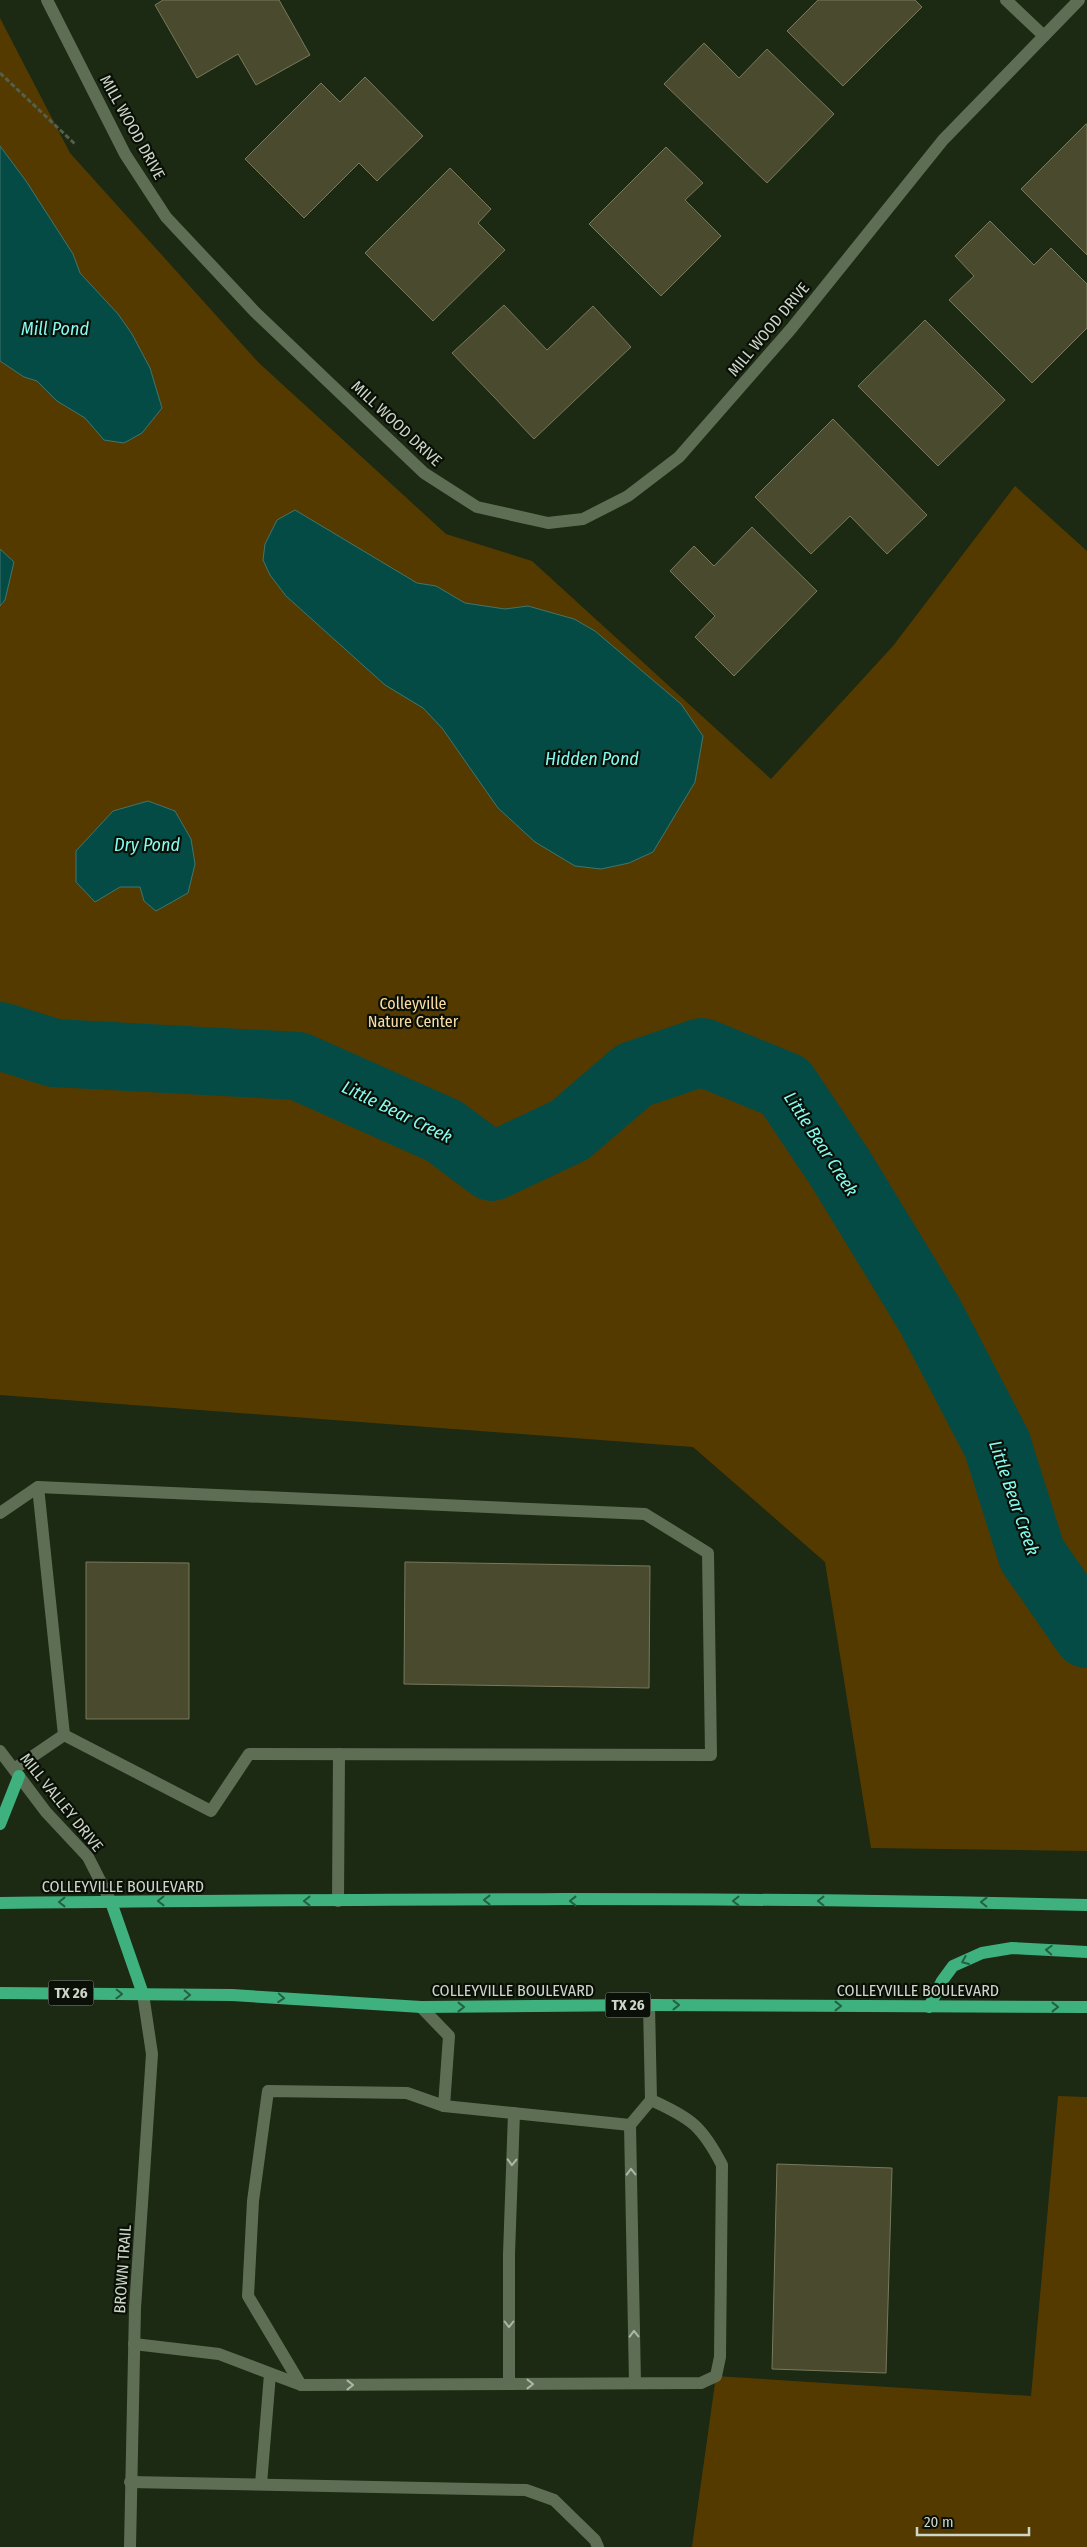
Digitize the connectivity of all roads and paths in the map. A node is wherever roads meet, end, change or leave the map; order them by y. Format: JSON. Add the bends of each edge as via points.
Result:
{"nodes":[{"id":1,"x":48,"y":0,"type":"edge"},
{"id":2,"x":1006,"y":0,"type":"edge"},
{"id":3,"x":1079,"y":0,"type":"edge"},
{"id":4,"x":1044,"y":36,"type":"junction"},
{"id":5,"x":0,"y":73,"type":"edge"},
{"id":6,"x":76,"y":144,"type":"dead end"},
{"id":7,"x":38,"y":1487,"type":"junction"},
{"id":8,"x":0,"y":1512,"type":"edge"},
{"id":9,"x":64,"y":1735,"type":"junction"},
{"id":10,"x":0,"y":1750,"type":"edge"},
{"id":11,"x":339,"y":1754,"type":"junction"},
{"id":12,"x":16,"y":1772,"type":"junction"},
{"id":13,"x":0,"y":1824,"type":"edge"},
{"id":14,"x":338,"y":1901,"type":"junction"},
{"id":15,"x":111,"y":1902,"type":"junction"},
{"id":16,"x":0,"y":1903,"type":"edge"},
{"id":17,"x":1087,"y":1905,"type":"edge"},
{"id":18,"x":1087,"y":1952,"type":"edge"},
{"id":19,"x":0,"y":1992,"type":"edge"},
{"id":20,"x":143,"y":1994,"type":"junction"},
{"id":21,"x":649,"y":2005,"type":"junction"},
{"id":22,"x":422,"y":2007,"type":"junction"},
{"id":23,"x":929,"y":2007,"type":"junction"},
{"id":24,"x":1087,"y":2007,"type":"edge"},
{"id":25,"x":651,"y":2100,"type":"junction"},
{"id":26,"x":444,"y":2106,"type":"junction"},
{"id":27,"x":514,"y":2113,"type":"junction"},
{"id":28,"x":630,"y":2125,"type":"junction"},
{"id":29,"x":134,"y":2344,"type":"junction"},
{"id":30,"x":270,"y":2374,"type":"junction"},
{"id":31,"x":636,"y":2383,"type":"junction"},
{"id":32,"x":509,"y":2384,"type":"junction"},
{"id":33,"x":301,"y":2385,"type":"junction"},
{"id":34,"x":130,"y":2482,"type":"junction"},
{"id":35,"x":261,"y":2484,"type":"junction"},
{"id":36,"x":130,"y":2547,"type":"edge"},
{"id":37,"x":598,"y":2547,"type":"edge"}],
"edges":[{"from":1,"to":4,"type":"street","name":"MILL WOOD DRIVE","via":[[125,154],[166,217],[255,312],[424,473],[477,507],[548,523],[583,519],[628,496],[678,457],[791,329],[943,140]]},
{"from":2,"to":4,"type":"street"},
{"from":3,"to":4,"type":"street","name":"MILL WOOD DRIVE"},
{"from":5,"to":6,"type":"path"},
{"from":7,"to":8,"type":"street"},
{"from":7,"to":9,"type":"street"},
{"from":7,"to":11,"type":"street","via":[[645,1514],[708,1553],[711,1754]]},
{"from":9,"to":11,"type":"street","via":[[211,1811],[249,1754]]},
{"from":9,"to":12,"type":"street"},
{"from":10,"to":12,"type":"street","name":"MILL VALLEY DRIVE"},
{"from":11,"to":14,"type":"street"},
{"from":12,"to":13,"type":"main road"},
{"from":12,"to":15,"type":"street","name":"MILL VALLEY DRIVE","via":[[46,1812],[88,1857]]},
{"from":14,"to":15,"type":"main road","name":"COLLEYVILLE BOULEVARD","one_way":true},
{"from":17,"to":14,"type":"main road","name":"COLLEYVILLE BOULEVARD","one_way":true},
{"from":15,"to":16,"type":"main road","name":"COLLEYVILLE BOULEVARD","one_way":true},
{"from":15,"to":20,"type":"main road"},
{"from":18,"to":23,"type":"main road","one_way":true,"via":[[1012,1948],[982,1954],[953,1966]]},
{"from":19,"to":20,"type":"main road","name":"COLLEYVILLE BOULEVARD","number":"TX 26","one_way":true},
{"from":20,"to":22,"type":"main road","name":"COLLEYVILLE BOULEVARD","number":"TX 26","one_way":true,"via":[[232,1995]]},
{"from":20,"to":29,"type":"street","name":"BROWN TRAIL","via":[[152,2054]]},
{"from":22,"to":21,"type":"main road","name":"COLLEYVILLE BOULEVARD","number":"TX 26","one_way":true},
{"from":21,"to":23,"type":"main road","name":"COLLEYVILLE BOULEVARD","number":"TX 26","one_way":true},
{"from":21,"to":25,"type":"street"},
{"from":22,"to":26,"type":"street","via":[[450,2036]]},
{"from":23,"to":24,"type":"main road","name":"COLLEYVILLE BOULEVARD","number":"TX 26","one_way":true},
{"from":25,"to":28,"type":"street"},
{"from":25,"to":31,"type":"street","via":[[683,2115],[708,2140],[722,2165],[720,2357],[716,2376],[701,2383]]},
{"from":26,"to":27,"type":"street"},
{"from":26,"to":33,"type":"street","via":[[407,2093],[268,2091],[253,2201],[248,2296]]},
{"from":27,"to":28,"type":"street"},
{"from":27,"to":32,"type":"street","one_way":true},
{"from":31,"to":28,"type":"street","one_way":true},
{"from":29,"to":30,"type":"street","via":[[219,2354]]},
{"from":29,"to":34,"type":"street","name":"BROWN TRAIL"},
{"from":30,"to":33,"type":"street"},
{"from":30,"to":35,"type":"street"},
{"from":32,"to":31,"type":"street","one_way":true},
{"from":33,"to":32,"type":"street","one_way":true},
{"from":34,"to":35,"type":"street"},
{"from":34,"to":36,"type":"street","name":"BROWN TRAIL"},
{"from":35,"to":37,"type":"street","via":[[526,2490],[554,2500]]}]}
